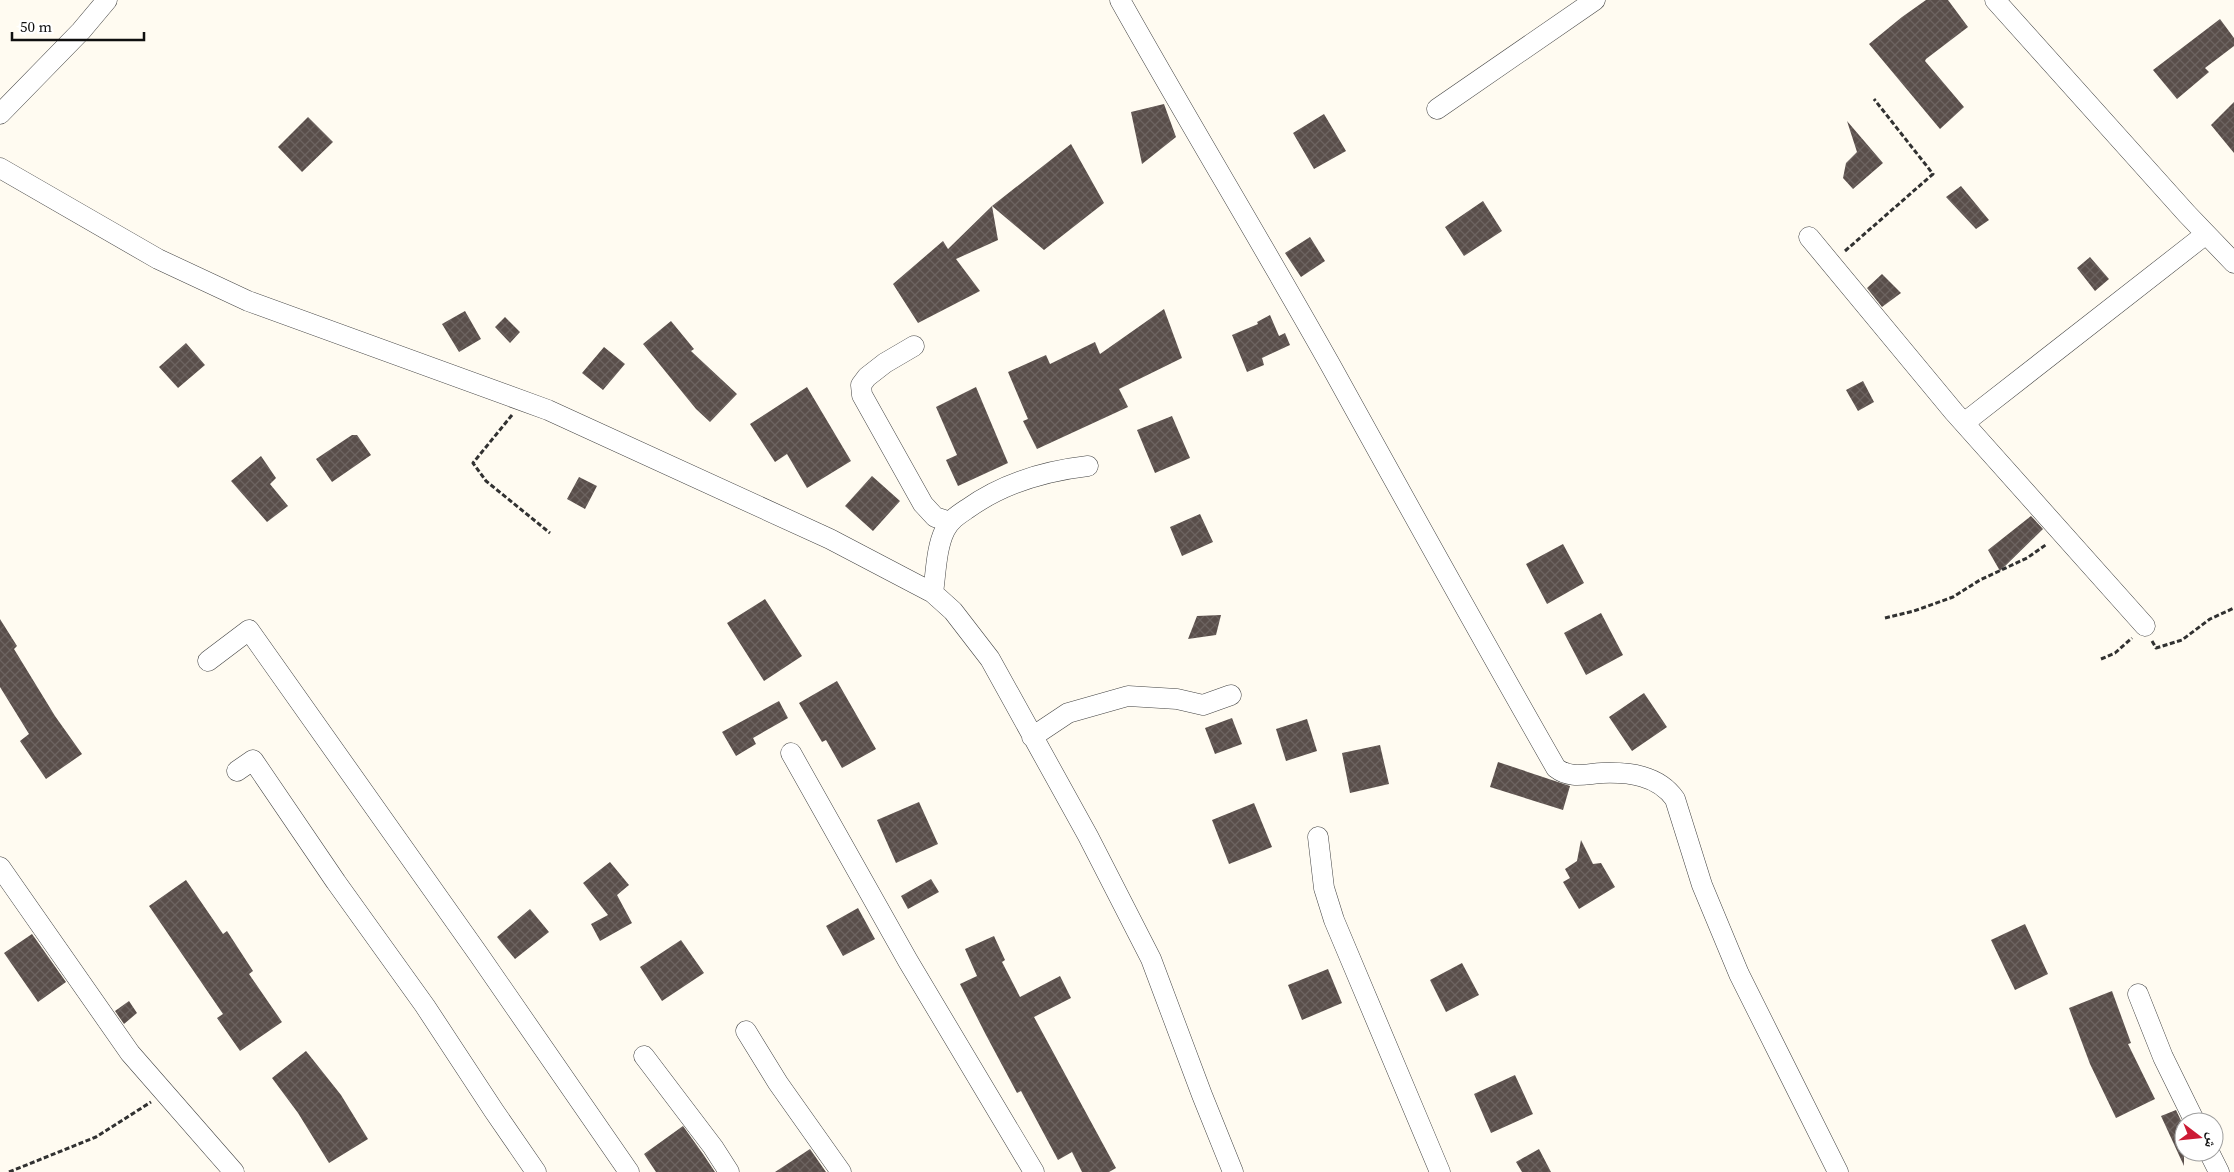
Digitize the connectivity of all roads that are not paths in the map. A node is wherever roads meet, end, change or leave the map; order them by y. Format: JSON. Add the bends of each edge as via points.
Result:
{"nodes":[{"id":1,"x":107,"y":0,"type":"edge"},
{"id":2,"x":1120,"y":0,"type":"edge"},
{"id":3,"x":1595,"y":0,"type":"edge"},
{"id":4,"x":1995,"y":0,"type":"edge"},
{"id":5,"x":1437,"y":109,"type":"dead end"},
{"id":6,"x":0,"y":114,"type":"edge"},
{"id":7,"x":0,"y":168,"type":"edge"},
{"id":8,"x":2206,"y":234,"type":"junction"},
{"id":9,"x":1809,"y":236,"type":"dead end"},
{"id":10,"x":2234,"y":263,"type":"edge"},
{"id":11,"x":914,"y":346,"type":"dead end"},
{"id":12,"x":1964,"y":423,"type":"junction"},
{"id":13,"x":1088,"y":466,"type":"dead end"},
{"id":14,"x":950,"y":522,"type":"junction"},
{"id":15,"x":933,"y":594,"type":"junction"},
{"id":16,"x":2144,"y":626,"type":"road end"},
{"id":17,"x":208,"y":661,"type":"dead end"},
{"id":18,"x":1231,"y":695,"type":"dead end"},
{"id":19,"x":1032,"y":737,"type":"junction"},
{"id":20,"x":791,"y":753,"type":"dead end"},
{"id":21,"x":237,"y":771,"type":"dead end"},
{"id":22,"x":1318,"y":837,"type":"dead end"},
{"id":23,"x":0,"y":867,"type":"edge"},
{"id":24,"x":2138,"y":994,"type":"dead end"},
{"id":25,"x":746,"y":1031,"type":"dead end"},
{"id":26,"x":644,"y":1056,"type":"dead end"},
{"id":27,"x":2189,"y":1112,"type":"edge"},
{"id":28,"x":234,"y":1172,"type":"edge"},
{"id":29,"x":536,"y":1172,"type":"edge"},
{"id":30,"x":629,"y":1172,"type":"edge"},
{"id":31,"x":729,"y":1172,"type":"edge"},
{"id":32,"x":841,"y":1172,"type":"edge"},
{"id":33,"x":1034,"y":1172,"type":"edge"},
{"id":34,"x":1233,"y":1172,"type":"edge"},
{"id":35,"x":1440,"y":1172,"type":"edge"},
{"id":36,"x":1838,"y":1172,"type":"edge"}],
"edges":[{"from":1,"to":6,"type":"street"},
{"from":2,"to":36,"type":"street","via":[[1446,569],[1556,768],[1579,776],[1602,773],[1646,776],[1667,788],[1674,799],[1702,885],[1739,974]]},
{"from":3,"to":5,"type":"street"},
{"from":4,"to":8,"type":"street"},
{"from":7,"to":15,"type":"street","via":[[158,259],[248,301],[523,400],[812,531]]},
{"from":8,"to":10,"type":"street"},
{"from":8,"to":12,"type":"street"},
{"from":9,"to":12,"type":"street"},
{"from":11,"to":14,"type":"street","via":[[867,377],[861,385],[862,395],[923,504],[935,517]]},
{"from":12,"to":16,"type":"street"},
{"from":13,"to":14,"type":"street","via":[[1061,469],[999,489]]},
{"from":14,"to":15,"type":"street","via":[[939,549]]},
{"from":15,"to":19,"type":"street","via":[[952,611],[990,659]]},
{"from":17,"to":30,"type":"street","via":[[249,630]]},
{"from":18,"to":19,"type":"street","via":[[1203,705],[1177,699],[1128,696],[1068,713]]},
{"from":19,"to":34,"type":"street","via":[[1088,836],[1151,959]]},
{"from":20,"to":33,"type":"street","via":[[908,961]]},
{"from":21,"to":29,"type":"street","via":[[253,760]]},
{"from":22,"to":35,"type":"street","via":[[1324,888],[1334,920]]},
{"from":23,"to":28,"type":"street","via":[[102,1014]]},
{"from":24,"to":27,"type":"street"},
{"from":25,"to":32,"type":"street","via":[[778,1083]]},
{"from":26,"to":31,"type":"street"}]}
